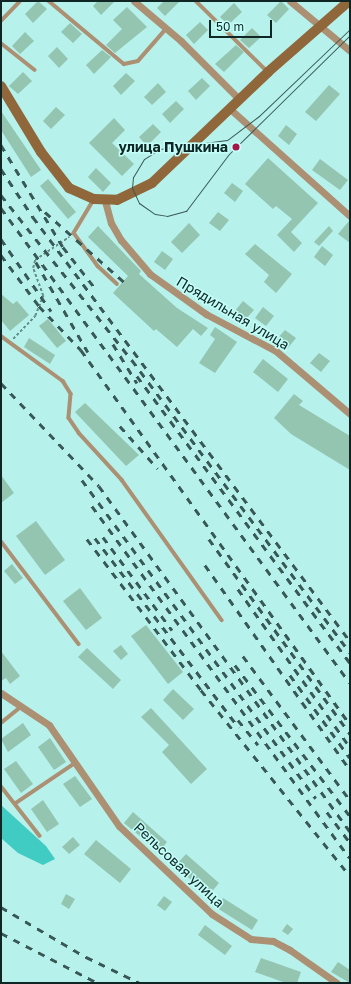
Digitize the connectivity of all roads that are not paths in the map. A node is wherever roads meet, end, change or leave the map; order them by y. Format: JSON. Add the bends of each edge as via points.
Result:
{"nodes":[{"id":1,"x":20,"y":1,"type":"edge"},
{"id":2,"x":49,"y":1,"type":"edge"},
{"id":3,"x":134,"y":1,"type":"edge"},
{"id":4,"x":196,"y":1,"type":"edge"},
{"id":5,"x":290,"y":1,"type":"edge"},
{"id":6,"x":349,"y":1,"type":"edge"},
{"id":7,"x":1,"y":21,"type":"edge"},
{"id":8,"x":321,"y":26,"type":"junction"},
{"id":9,"x":165,"y":30,"type":"junction"},
{"id":10,"x":1,"y":43,"type":"edge"},
{"id":11,"x":350,"y":51,"type":"edge"},
{"id":12,"x":35,"y":70,"type":"dead end"},
{"id":13,"x":268,"y":72,"type":"junction"},
{"id":14,"x":1,"y":86,"type":"edge"},
{"id":15,"x":239,"y":99,"type":"junction"},
{"id":16,"x":229,"y":108,"type":"junction"},
{"id":17,"x":94,"y":199,"type":"junction"},
{"id":18,"x":105,"y":201,"type":"junction"},
{"id":19,"x":350,"y":216,"type":"edge"},
{"id":20,"x":117,"y":284,"type":"dead end"},
{"id":21,"x":1,"y":336,"type":"edge"},
{"id":22,"x":350,"y":414,"type":"edge"},
{"id":23,"x":1,"y":541,"type":"edge"},
{"id":24,"x":222,"y":620,"type":"dead end"},
{"id":25,"x":79,"y":644,"type":"dead end"},
{"id":26,"x":1,"y":693,"type":"edge"},
{"id":27,"x":22,"y":706,"type":"junction"},
{"id":28,"x":1,"y":723,"type":"edge"},
{"id":29,"x":76,"y":762,"type":"junction"},
{"id":30,"x":1,"y":786,"type":"edge"},
{"id":31,"x":16,"y":803,"type":"junction"},
{"id":32,"x":40,"y":836,"type":"dead end"},
{"id":33,"x":337,"y":983,"type":"edge"}],
"edges":[{"from":1,"to":7,"type":"lane"},
{"from":2,"to":9,"type":"lane","via":[[124,64],[138,61]]},
{"from":3,"to":9,"type":"street"},
{"from":4,"to":13,"type":"lane"},
{"from":5,"to":8,"type":"street"},
{"from":6,"to":8,"type":"street"},
{"from":8,"to":11,"type":"street"},
{"from":8,"to":13,"type":"street"},
{"from":9,"to":15,"type":"street","via":[[182,41]]},
{"from":10,"to":12,"type":"lane"},
{"from":13,"to":15,"type":"street"},
{"from":14,"to":17,"type":"street","via":[[54,170],[69,188]]},
{"from":15,"to":16,"type":"street"},
{"from":16,"to":18,"type":"street","via":[[152,183],[134,194]]},
{"from":16,"to":19,"type":"street"},
{"from":17,"to":18,"type":"street"},
{"from":17,"to":20,"type":"lane","via":[[74,233],[98,266]]},
{"from":18,"to":22,"type":"street","name":"Прядильная улица","via":[[111,223],[121,240],[150,274],[206,314],[276,351]]},
{"from":21,"to":24,"type":"lane","via":[[69,388],[70,418],[79,433],[122,480]]},
{"from":23,"to":25,"type":"lane"},
{"from":26,"to":27,"type":"street","name":"Рельсовая улица"},
{"from":27,"to":28,"type":"lane"},
{"from":27,"to":29,"type":"street","name":"Рельсовая улица","via":[[49,725]]},
{"from":29,"to":31,"type":"lane"},
{"from":29,"to":33,"type":"street","name":"Рельсовая улица","via":[[119,826],[212,914],[251,939],[273,941],[290,950]]},
{"from":30,"to":31,"type":"lane"},
{"from":31,"to":32,"type":"lane"}]}
